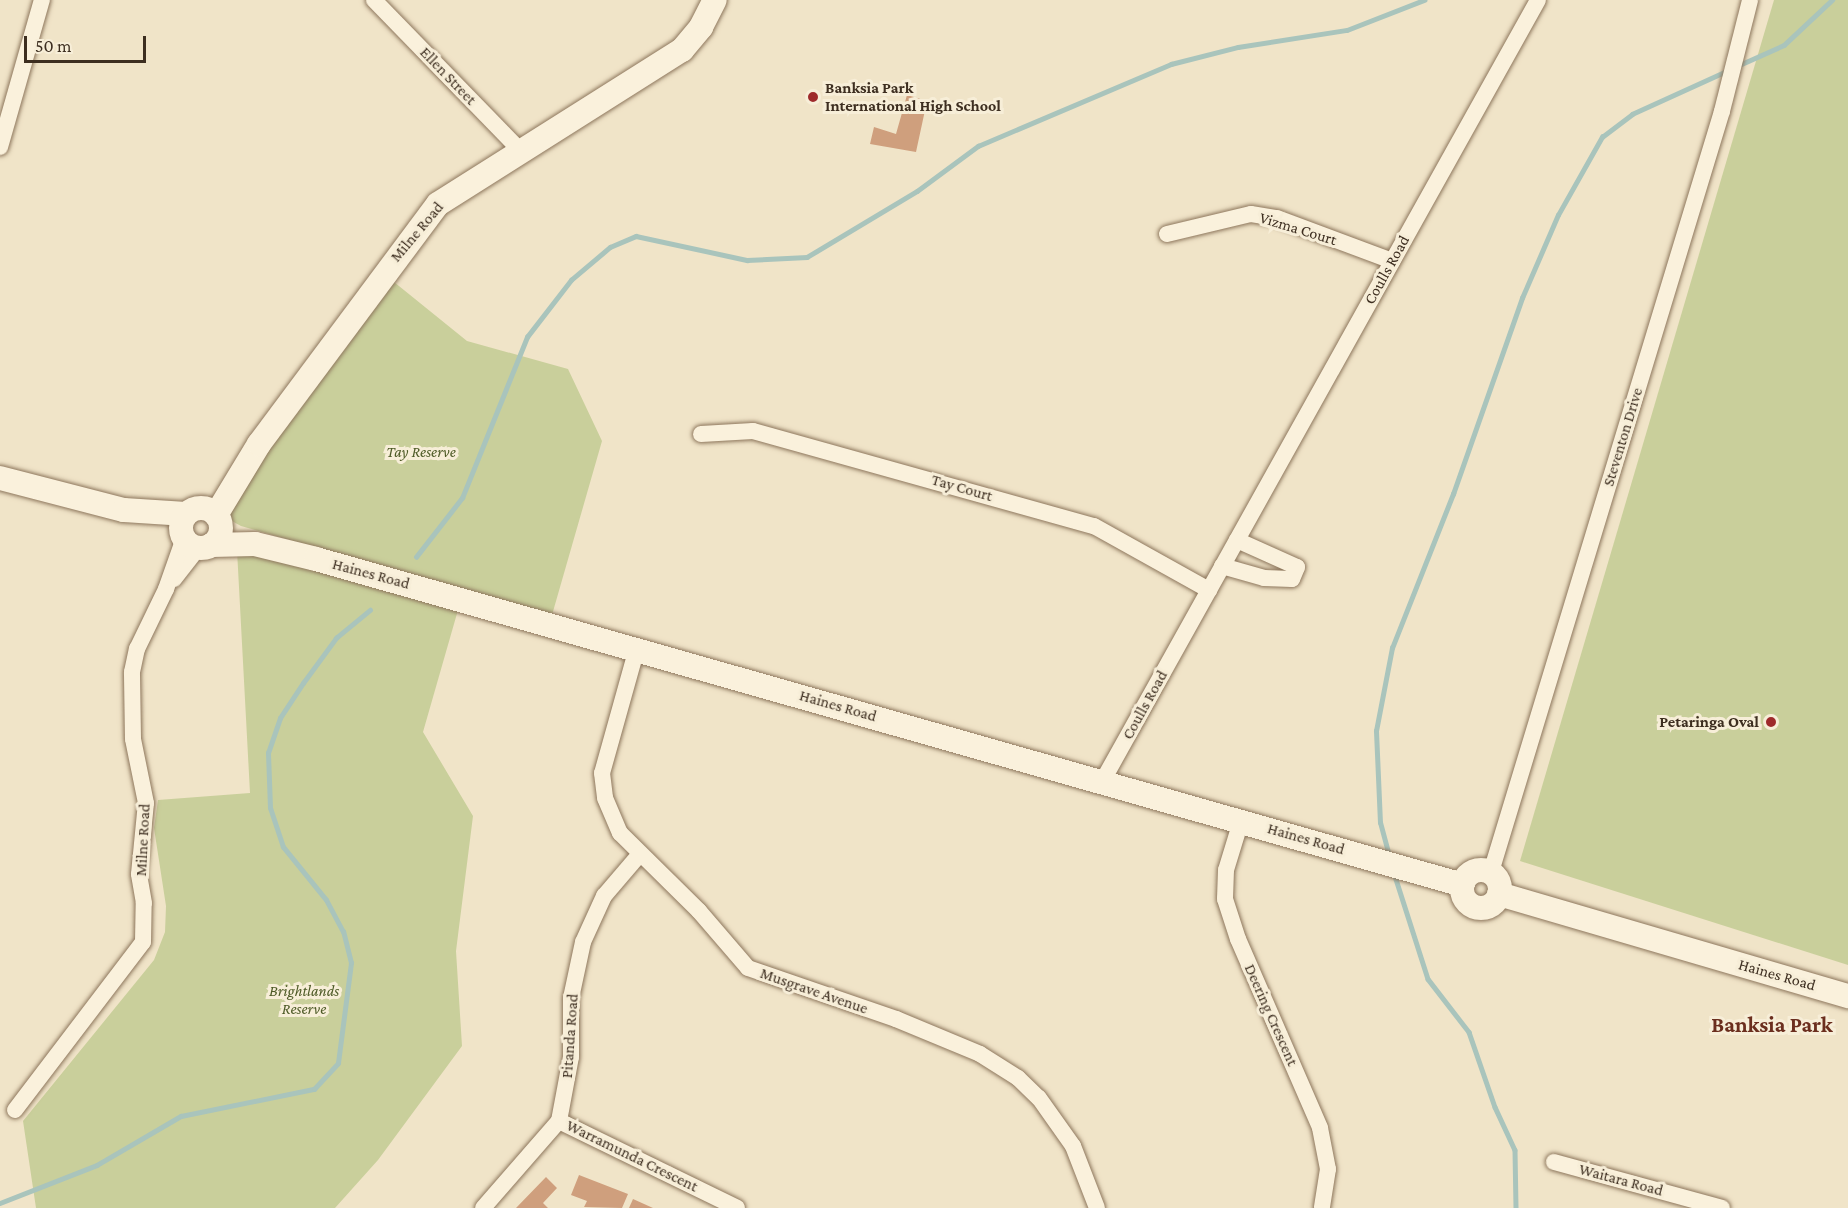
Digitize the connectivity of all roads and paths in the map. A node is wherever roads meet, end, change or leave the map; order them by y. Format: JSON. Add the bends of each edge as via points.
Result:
{"nodes":[{"id":1,"x":42,"y":0,"type":"edge"},
{"id":2,"x":715,"y":0,"type":"edge"},
{"id":3,"x":1538,"y":0,"type":"edge"},
{"id":4,"x":1750,"y":0,"type":"edge"},
{"id":5,"x":381,"y":3,"type":"edge"},
{"id":6,"x":0,"y":147,"type":"edge"},
{"id":7,"x":522,"y":152,"type":"junction"},
{"id":8,"x":1167,"y":234,"type":"dead end"},
{"id":9,"x":1392,"y":261,"type":"junction"},
{"id":10,"x":701,"y":434,"type":"dead end"},
{"id":11,"x":0,"y":478,"type":"edge"},
{"id":12,"x":199,"y":528,"type":"junction"},
{"id":13,"x":1237,"y":540,"type":"junction"},
{"id":14,"x":1222,"y":566,"type":"junction"},
{"id":15,"x":1209,"y":590,"type":"junction"},
{"id":16,"x":637,"y":648,"type":"junction"},
{"id":17,"x":1102,"y":782,"type":"junction"},
{"id":18,"x":1241,"y":821,"type":"junction"},
{"id":19,"x":639,"y":855,"type":"junction"},
{"id":20,"x":1495,"y":883,"type":"junction"},
{"id":21,"x":1463,"y":885,"type":"junction"},
{"id":22,"x":1848,"y":996,"type":"edge"},
{"id":23,"x":15,"y":1110,"type":"dead end"},
{"id":24,"x":559,"y":1121,"type":"junction"},
{"id":25,"x":1554,"y":1162,"type":"dead end"},
{"id":26,"x":483,"y":1208,"type":"edge"},
{"id":27,"x":736,"y":1208,"type":"edge"},
{"id":28,"x":1097,"y":1208,"type":"edge"},
{"id":29,"x":1322,"y":1208,"type":"edge"},
{"id":30,"x":1722,"y":1208,"type":"edge"}],
"edges":[{"from":1,"to":6,"type":"street"},
{"from":2,"to":7,"type":"main road","name":"Milne Road","via":[[701,27],[682,50]]},
{"from":3,"to":9,"type":"street","name":"Coulls Road"},
{"from":4,"to":20,"type":"street","name":"Steventon Drive","via":[[1722,111]]},
{"from":5,"to":7,"type":"street","name":"Ellen Street"},
{"from":7,"to":12,"type":"main road","name":"Milne Road","via":[[438,204]]},
{"from":8,"to":9,"type":"street","name":"Vizma Court","via":[[1251,214],[1277,218]]},
{"from":9,"to":13,"type":"street","name":"Coulls Road"},
{"from":10,"to":15,"type":"street","name":"Tay Court","via":[[753,431],[1094,526]]},
{"from":11,"to":12,"type":"main road"},
{"from":12,"to":16,"type":"main road","name":"Haines Road"},
{"from":12,"to":23,"type":"street","name":"Milne Road","via":[[137,649],[132,672],[133,739],[146,803],[139,865],[143,942]]},
{"from":13,"to":14,"type":"street","name":"Coulls Road"},
{"from":13,"to":14,"type":"street","via":[[1297,567],[1292,579],[1264,578]]},
{"from":14,"to":15,"type":"street","name":"Coulls Road"},
{"from":15,"to":17,"type":"street","name":"Coulls Road"},
{"from":16,"to":17,"type":"main road","name":"Haines Road"},
{"from":16,"to":19,"type":"street","name":"Musgrave Avenue","via":[[602,773],[612,819]]},
{"from":17,"to":18,"type":"main road","name":"Haines Road"},
{"from":18,"to":21,"type":"main road","name":"Haines Road"},
{"from":18,"to":29,"type":"street","name":"Deering Crescent","via":[[1226,870],[1225,899],[1238,939],[1320,1128],[1328,1169]]},
{"from":19,"to":24,"type":"street","name":"Pitanda Road","via":[[604,896],[583,942],[571,998],[571,1057]]},
{"from":19,"to":28,"type":"street","name":"Musgrave Avenue","via":[[699,911],[748,968],[907,1023],[980,1054],[1018,1078],[1039,1098],[1074,1146]]},
{"from":20,"to":21,"type":"main road","via":[[1474,872]]},
{"from":20,"to":21,"type":"main road","via":[[1492,905],[1473,906],[1464,897]]},
{"from":20,"to":22,"type":"main road","name":"Haines Road"},
{"from":24,"to":26,"type":"street"},
{"from":24,"to":27,"type":"street","name":"Warramunda Crescent"},
{"from":25,"to":30,"type":"street","name":"Waitara Road"}]}
